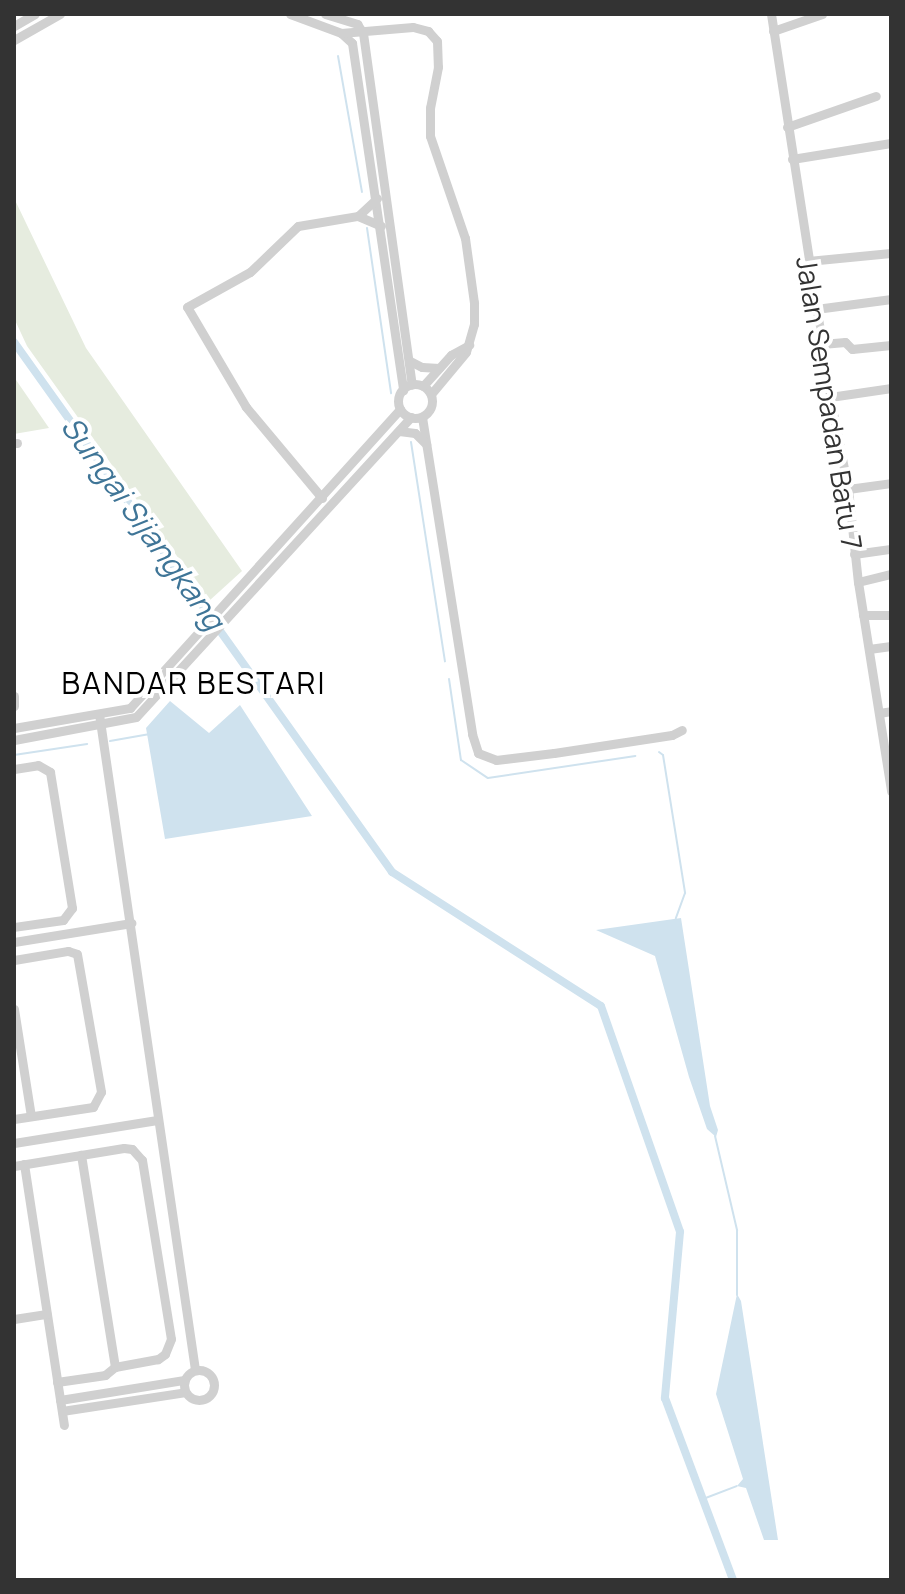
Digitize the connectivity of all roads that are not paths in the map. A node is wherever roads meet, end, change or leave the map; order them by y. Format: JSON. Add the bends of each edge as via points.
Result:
{"nodes":[{"id":1,"x":35,"y":14,"type":"edge"},
{"id":2,"x":60,"y":14,"type":"edge"},
{"id":3,"x":290,"y":14,"type":"edge"},
{"id":4,"x":325,"y":14,"type":"edge"},
{"id":5,"x":771,"y":14,"type":"edge"},
{"id":6,"x":822,"y":14,"type":"edge"},
{"id":7,"x":14,"y":26,"type":"edge"},
{"id":8,"x":361,"y":29,"type":"junction"},
{"id":9,"x":773,"y":31,"type":"junction"},
{"id":10,"x":341,"y":33,"type":"junction"},
{"id":11,"x":14,"y":40,"type":"edge"},
{"id":12,"x":876,"y":96,"type":"dead end"},
{"id":13,"x":787,"y":127,"type":"junction"},
{"id":14,"x":891,"y":143,"type":"edge"},
{"id":15,"x":792,"y":159,"type":"junction"},
{"id":16,"x":377,"y":198,"type":"junction"},
{"id":17,"x":358,"y":216,"type":"junction"},
{"id":18,"x":381,"y":226,"type":"junction"},
{"id":19,"x":891,"y":253,"type":"edge"},
{"id":20,"x":808,"y":261,"type":"junction"},
{"id":21,"x":891,"y":299,"type":"edge"},
{"id":22,"x":816,"y":309,"type":"junction"},
{"id":23,"x":822,"y":344,"type":"junction"},
{"id":24,"x":469,"y":345,"type":"junction"},
{"id":25,"x":891,"y":345,"type":"edge"},
{"id":26,"x":410,"y":361,"type":"junction"},
{"id":27,"x":439,"y":368,"type":"junction"},
{"id":28,"x":891,"y":388,"type":"edge"},
{"id":29,"x":417,"y":389,"type":"junction"},
{"id":30,"x":830,"y":397,"type":"junction"},
{"id":31,"x":400,"y":409,"type":"junction"},
{"id":32,"x":416,"y":417,"type":"junction"},
{"id":33,"x":399,"y":431,"type":"junction"},
{"id":34,"x":426,"y":444,"type":"junction"},
{"id":35,"x":891,"y":483,"type":"edge"},
{"id":36,"x":848,"y":489,"type":"junction"},
{"id":37,"x":322,"y":498,"type":"junction"},
{"id":38,"x":891,"y":549,"type":"edge"},
{"id":39,"x":854,"y":554,"type":"junction"},
{"id":40,"x":891,"y":574,"type":"edge"},
{"id":41,"x":858,"y":582,"type":"junction"},
{"id":42,"x":226,"y":612,"type":"junction"},
{"id":43,"x":863,"y":615,"type":"junction"},
{"id":44,"x":891,"y":615,"type":"edge"},
{"id":45,"x":207,"y":632,"type":"junction"},
{"id":46,"x":891,"y":646,"type":"edge"},
{"id":47,"x":869,"y":649,"type":"junction"},
{"id":48,"x":14,"y":696,"type":"edge"},
{"id":49,"x":14,"y":706,"type":"edge"},
{"id":50,"x":891,"y":711,"type":"edge"},
{"id":51,"x":879,"y":713,"type":"junction"},
{"id":52,"x":99,"y":714,"type":"junction"},
{"id":53,"x":101,"y":726,"type":"junction"},
{"id":54,"x":14,"y":728,"type":"edge"},
{"id":55,"x":682,"y":730,"type":"dead end"},
{"id":56,"x":14,"y":740,"type":"edge"},
{"id":57,"x":888,"y":755,"type":"edge"},
{"id":58,"x":14,"y":769,"type":"edge"},
{"id":59,"x":891,"y":791,"type":"edge"},
{"id":60,"x":131,"y":923,"type":"junction"},
{"id":61,"x":14,"y":927,"type":"edge"},
{"id":62,"x":14,"y":942,"type":"edge"},
{"id":63,"x":14,"y":960,"type":"edge"},
{"id":64,"x":14,"y":1015,"type":"edge"},
{"id":65,"x":31,"y":1116,"type":"junction"},
{"id":66,"x":14,"y":1119,"type":"edge"},
{"id":67,"x":157,"y":1120,"type":"junction"},
{"id":68,"x":14,"y":1143,"type":"edge"},
{"id":69,"x":81,"y":1155,"type":"junction"},
{"id":70,"x":19,"y":1165,"type":"edge"},
{"id":71,"x":47,"y":1314,"type":"junction"},
{"id":72,"x":14,"y":1319,"type":"edge"},
{"id":73,"x":115,"y":1367,"type":"junction"},
{"id":74,"x":195,"y":1370,"type":"junction"},
{"id":75,"x":184,"y":1380,"type":"junction"},
{"id":76,"x":57,"y":1382,"type":"junction"},
{"id":77,"x":186,"y":1392,"type":"junction"},
{"id":78,"x":60,"y":1400,"type":"junction"},
{"id":79,"x":62,"y":1411,"type":"junction"},
{"id":80,"x":64,"y":1425,"type":"dead end"}],
"edges":[{"from":1,"to":7,"type":"street"},
{"from":2,"to":11,"type":"street"},
{"from":3,"to":10,"type":"street"},
{"from":4,"to":8,"type":"street"},
{"from":5,"to":9,"type":"street","name":"Jalan Sempadan Batu 7"},
{"from":6,"to":9,"type":"street"},
{"from":8,"to":10,"type":"street"},
{"from":8,"to":24,"type":"street","via":[[413,27],[428,31],[437,41],[429,125],[470,256],[474,303]]},
{"from":8,"to":26,"type":"street"},
{"from":9,"to":13,"type":"street","name":"Jalan Sempadan Batu 7"},
{"from":10,"to":16,"type":"street","via":[[352,43],[356,57]]},
{"from":12,"to":13,"type":"street"},
{"from":13,"to":15,"type":"street","name":"Jalan Sempadan Batu 7"},
{"from":14,"to":15,"type":"street"},
{"from":15,"to":20,"type":"street","name":"Jalan Sempadan Batu 7"},
{"from":16,"to":17,"type":"street"},
{"from":16,"to":18,"type":"street"},
{"from":17,"to":18,"type":"street"},
{"from":17,"to":37,"type":"street","via":[[298,226],[250,272],[187,307],[246,407]]},
{"from":18,"to":29,"type":"street"},
{"from":19,"to":20,"type":"street"},
{"from":20,"to":22,"type":"street","name":"Jalan Sempadan Batu 7"},
{"from":21,"to":22,"type":"street"},
{"from":22,"to":23,"type":"street","name":"Jalan Sempadan Batu 7"},
{"from":23,"to":25,"type":"street","via":[[845,342],[852,349]]},
{"from":23,"to":30,"type":"street","name":"Jalan Sempadan Batu 7"},
{"from":24,"to":27,"type":"street"},
{"from":24,"to":29,"type":"street","via":[[464,357]]},
{"from":26,"to":27,"type":"street"},
{"from":26,"to":29,"type":"street"},
{"from":27,"to":29,"type":"street"},
{"from":28,"to":30,"type":"street"},
{"from":29,"to":31,"type":"street","via":[[399,399]]},
{"from":29,"to":32,"type":"street","via":[[432,405]]},
{"from":30,"to":36,"type":"street","name":"Jalan Sempadan Batu 7"},
{"from":31,"to":32,"type":"street"},
{"from":31,"to":37,"type":"street"},
{"from":32,"to":33,"type":"street"},
{"from":32,"to":34,"type":"street"},
{"from":33,"to":34,"type":"street","via":[[415,433]]},
{"from":33,"to":42,"type":"street"},
{"from":34,"to":55,"type":"street","via":[[478,753],[496,760]]},
{"from":35,"to":36,"type":"street"},
{"from":36,"to":39,"type":"street","name":"Jalan Sempadan Batu 7"},
{"from":37,"to":42,"type":"street"},
{"from":38,"to":39,"type":"street"},
{"from":39,"to":41,"type":"street","name":"Jalan Sempadan Batu 7"},
{"from":40,"to":41,"type":"street"},
{"from":41,"to":43,"type":"street","name":"Jalan Sempadan Batu 7"},
{"from":42,"to":45,"type":"street"},
{"from":43,"to":44,"type":"street"},
{"from":43,"to":47,"type":"street","name":"Jalan Sempadan Batu 7"},
{"from":45,"to":52,"type":"street","via":[[130,708]]},
{"from":45,"to":53,"type":"street","via":[[136,717]]},
{"from":46,"to":47,"type":"street"},
{"from":47,"to":51,"type":"street","name":"Jalan Sempadan Batu 7"},
{"from":48,"to":49,"type":"street"},
{"from":50,"to":51,"type":"street"},
{"from":51,"to":57,"type":"street","name":"Jalan Sempadan Batu 7"},
{"from":52,"to":53,"type":"street"},
{"from":52,"to":54,"type":"street"},
{"from":53,"to":56,"type":"street"},
{"from":53,"to":60,"type":"street"},
{"from":57,"to":59,"type":"street","name":"Jalan Sempadan Batu 7"},
{"from":58,"to":61,"type":"street","via":[[38,765],[50,772],[72,908],[63,920]]},
{"from":60,"to":62,"type":"street"},
{"from":60,"to":67,"type":"street"},
{"from":63,"to":65,"type":"street","via":[[77,954],[101,1092],[93,1107]]},
{"from":64,"to":65,"type":"street"},
{"from":65,"to":66,"type":"street"},
{"from":67,"to":68,"type":"street"},
{"from":67,"to":74,"type":"street"},
{"from":69,"to":70,"type":"street"},
{"from":69,"to":73,"type":"street"},
{"from":69,"to":73,"type":"street","via":[[124,1148],[142,1160],[171,1339],[158,1359]]},
{"from":70,"to":71,"type":"street"},
{"from":71,"to":72,"type":"street"},
{"from":71,"to":76,"type":"street"},
{"from":73,"to":76,"type":"street","via":[[105,1375]]},
{"from":74,"to":75,"type":"street"},
{"from":74,"to":77,"type":"street","via":[[208,1372],[214,1390],[197,1400]]},
{"from":75,"to":77,"type":"street"},
{"from":75,"to":78,"type":"street"},
{"from":76,"to":78,"type":"street"},
{"from":77,"to":79,"type":"street"},
{"from":78,"to":79,"type":"street"},
{"from":79,"to":80,"type":"street"}]}
